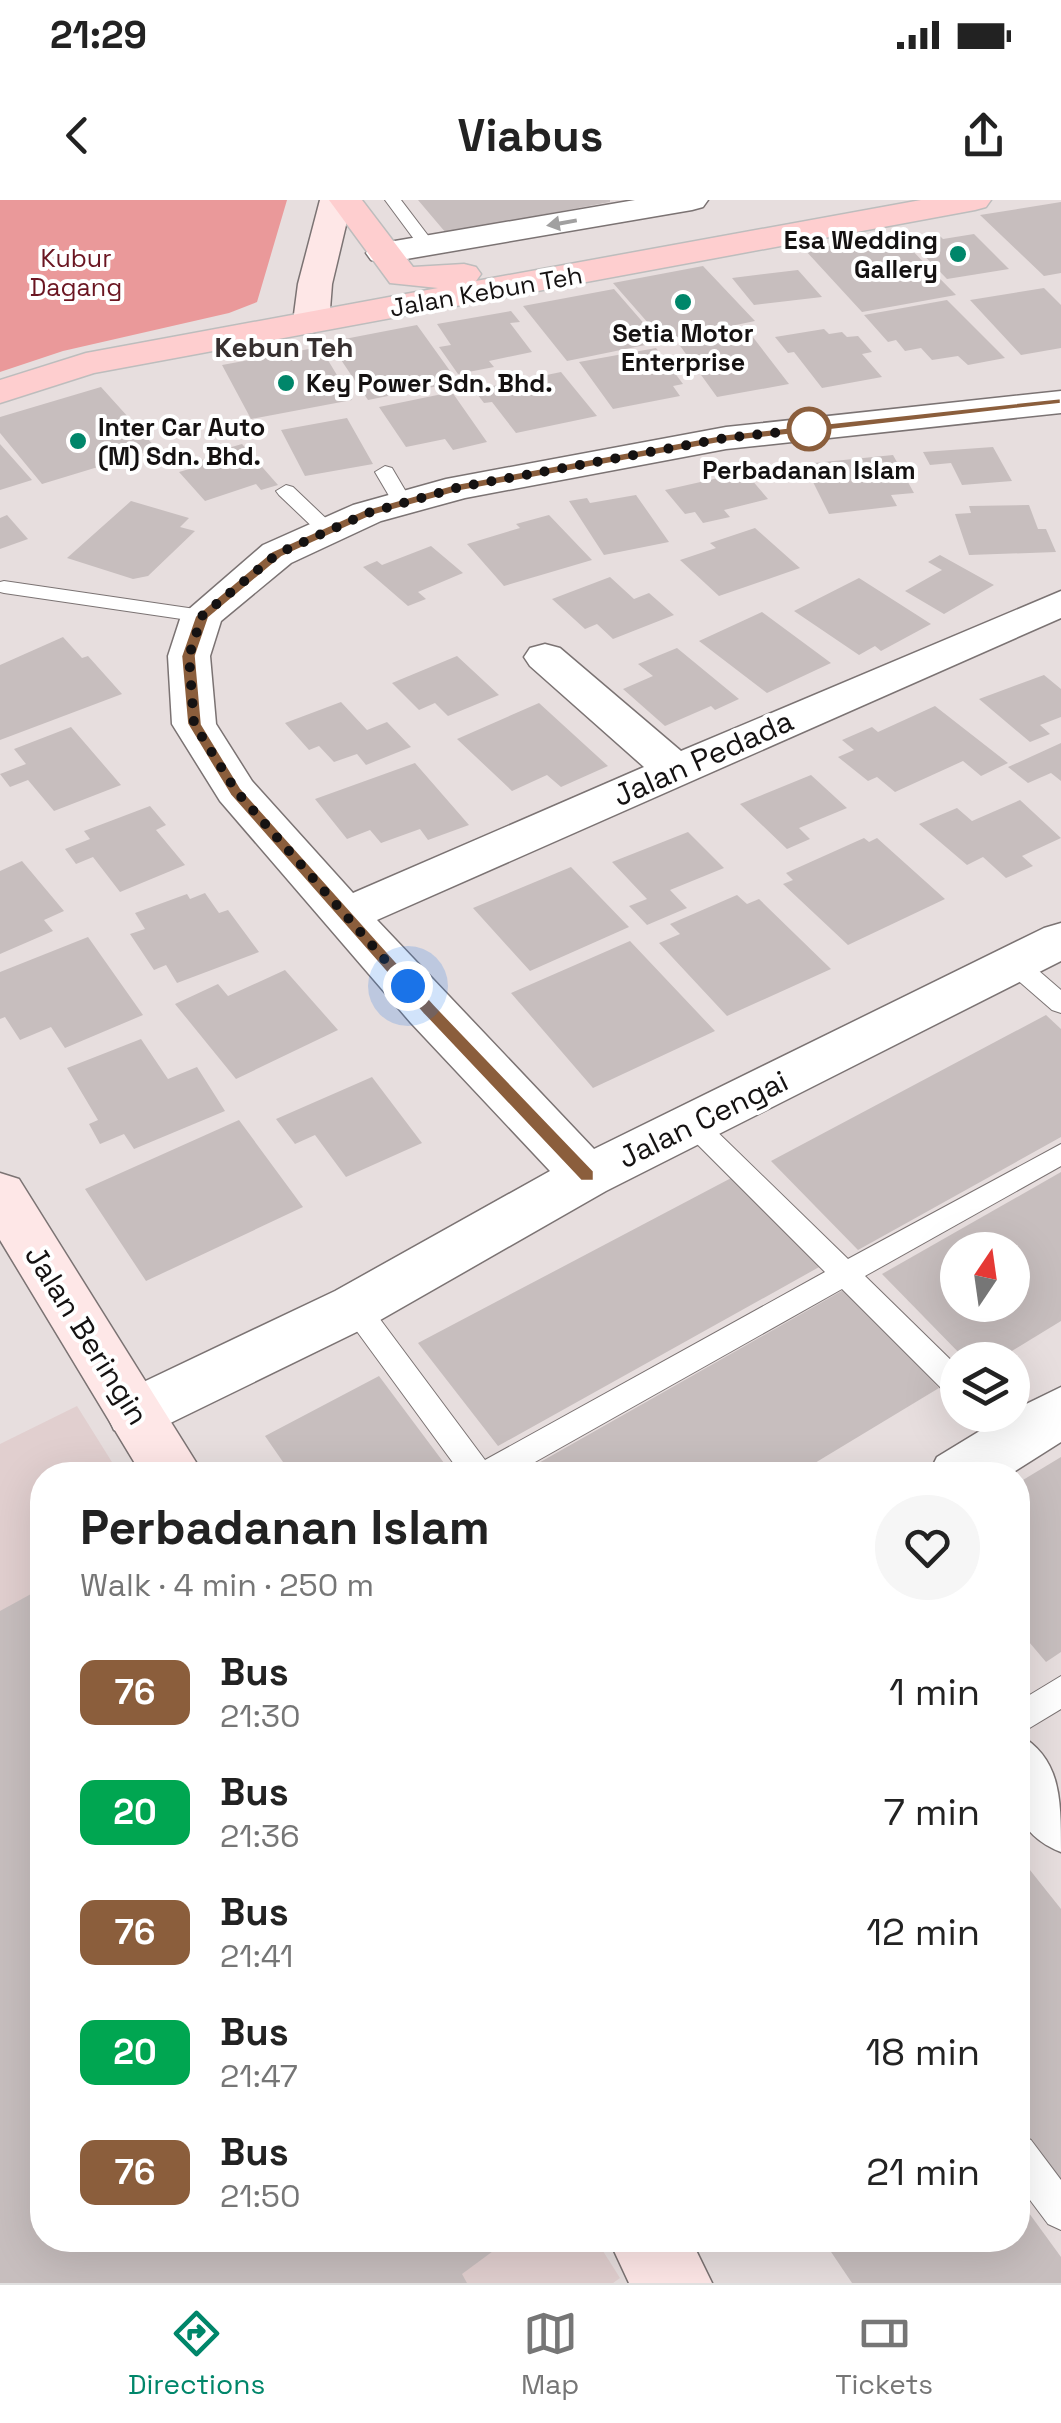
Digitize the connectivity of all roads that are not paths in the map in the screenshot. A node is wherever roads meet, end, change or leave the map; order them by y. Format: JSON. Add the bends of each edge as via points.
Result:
{"nodes":[{"id":1,"x":336,"y":200,"type":"edge"},
{"id":2,"x":346,"y":200,"type":"edge"},
{"id":3,"x":394,"y":200,"type":"edge"},
{"id":4,"x":692,"y":200,"type":"edge"},
{"id":5,"x":975,"y":200,"type":"edge"},
{"id":6,"x":428,"y":246,"type":"junction"},
{"id":7,"x":382,"y":254,"type":"junction"},
{"id":8,"x":611,"y":268,"type":"junction"},
{"id":9,"x":311,"y":322,"type":"junction"},
{"id":10,"x":0,"y":392,"type":"edge"},
{"id":11,"x":1054,"y":415,"type":"edge"},
{"id":12,"x":286,"y":491,"type":"dead end"},
{"id":13,"x":327,"y":530,"type":"junction"},
{"id":14,"x":4,"y":587,"type":"dead end"},
{"id":15,"x":1061,"y":603,"type":"edge"},
{"id":16,"x":202,"y":616,"type":"junction"},
{"id":17,"x":545,"y":657,"type":"dead end"},
{"id":18,"x":675,"y":770,"type":"junction"},
{"id":19,"x":346,"y":915,"type":"junction"},
{"id":20,"x":1061,"y":940,"type":"edge"},
{"id":21,"x":1015,"y":964,"type":"junction"},
{"id":22,"x":1061,"y":1004,"type":"edge"},
{"id":23,"x":694,"y":1124,"type":"junction"},
{"id":24,"x":1061,"y":1154,"type":"edge"},
{"id":25,"x":588,"y":1176,"type":"junction"},
{"id":26,"x":0,"y":1194,"type":"edge"},
{"id":27,"x":845,"y":1275,"type":"junction"},
{"id":28,"x":355,"y":1307,"type":"junction"},
{"id":29,"x":940,"y":1368,"type":"edge"},
{"id":30,"x":135,"y":1413,"type":"junction"},
{"id":31,"x":1009,"y":1432,"type":"edge"},
{"id":32,"x":166,"y":1462,"type":"edge"},
{"id":33,"x":472,"y":1462,"type":"edge"},
{"id":34,"x":506,"y":1462,"type":"edge"},
{"id":35,"x":974,"y":1462,"type":"edge"},
{"id":36,"x":1061,"y":1691,"type":"edge"},
{"id":37,"x":1030,"y":1712,"type":"edge"},
{"id":38,"x":1030,"y":1781,"type":"edge"},
{"id":39,"x":1061,"y":1819,"type":"edge"},
{"id":40,"x":1030,"y":2169,"type":"edge"},
{"id":41,"x":1061,"y":2210,"type":"edge"}],
"edges":[{"from":1,"to":9,"type":"street"},
{"from":2,"to":7,"type":"main road"},
{"from":3,"to":6,"type":"lane"},
{"from":4,"to":6,"type":"street","one_way":true},
{"from":5,"to":8,"type":"main road","name":"Jalan Kebun Teh"},
{"from":6,"to":7,"type":"street"},
{"from":7,"to":8,"type":"main road","via":[[411,278],[552,263]]},
{"from":8,"to":9,"type":"main road","name":"Jalan Kebun Teh"},
{"from":9,"to":10,"type":"main road","name":"Jalan Kebun Teh","via":[[86,364]]},
{"from":11,"to":13,"type":"street","via":[[726,438],[460,487],[394,487]]},
{"from":12,"to":13,"type":"lane"},
{"from":13,"to":16,"type":"street","via":[[277,554]]},
{"from":14,"to":16,"type":"lane"},
{"from":15,"to":18,"type":"street","name":"Jalan Pedada"},
{"from":16,"to":19,"type":"street","via":[[189,656],[194,724],[236,791]]},
{"from":17,"to":18,"type":"street"},
{"from":18,"to":19,"type":"street","name":"Jalan Pedada"},
{"from":19,"to":25,"type":"street"},
{"from":20,"to":21,"type":"street","name":"Jalan Cengai"},
{"from":21,"to":22,"type":"lane"},
{"from":21,"to":23,"type":"street","name":"Jalan Cengai"},
{"from":23,"to":25,"type":"street","name":"Jalan Cengai"},
{"from":23,"to":27,"type":"lane"},
{"from":24,"to":27,"type":"lane"},
{"from":25,"to":28,"type":"street","name":"Jalan Cengai"},
{"from":26,"to":30,"type":"street","name":"Jalan Beringin"},
{"from":27,"to":29,"type":"lane"},
{"from":27,"to":34,"type":"lane"},
{"from":28,"to":30,"type":"street","name":"Jalan Cengai"},
{"from":28,"to":33,"type":"lane"},
{"from":30,"to":32,"type":"street","name":"Jalan Beringin"},
{"from":31,"to":35,"type":"street"},
{"from":36,"to":37,"type":"lane"},
{"from":38,"to":39,"type":"street"},
{"from":40,"to":41,"type":"lane"}]}
